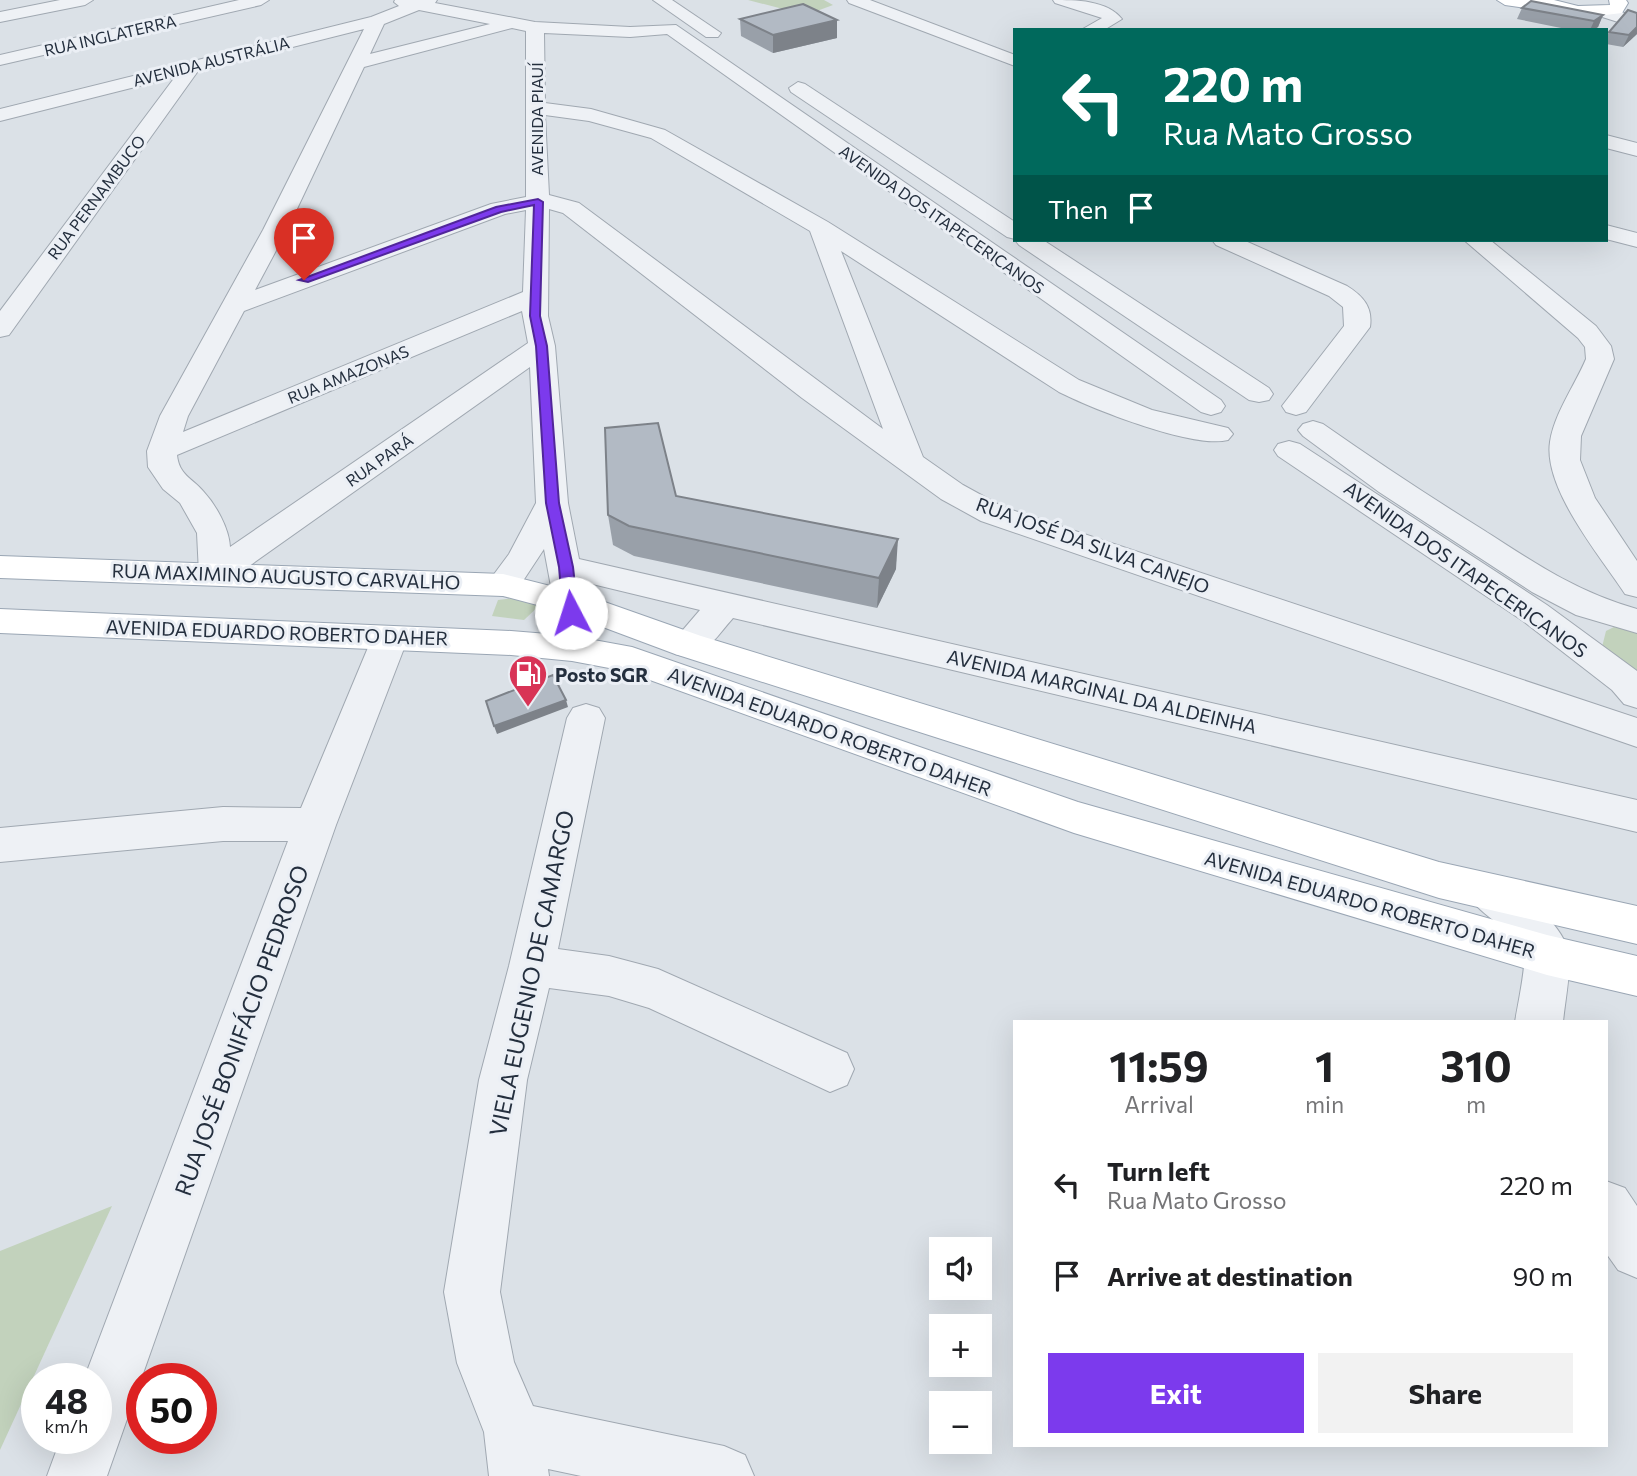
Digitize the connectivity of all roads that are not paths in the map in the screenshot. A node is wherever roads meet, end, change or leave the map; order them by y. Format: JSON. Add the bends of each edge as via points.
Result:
{"nodes":[{"id":1,"x":85,"y":0,"type":"edge"},
{"id":2,"x":261,"y":0,"type":"edge"},
{"id":3,"x":855,"y":0,"type":"edge"},
{"id":4,"x":1061,"y":0,"type":"edge"},
{"id":5,"x":1505,"y":0,"type":"edge"},
{"id":6,"x":425,"y":2,"type":"edge"},
{"id":7,"x":653,"y":3,"type":"edge"},
{"id":8,"x":1548,"y":3,"type":"edge"},
{"id":9,"x":1612,"y":6,"type":"edge"},
{"id":10,"x":1637,"y":8,"type":"edge"},
{"id":11,"x":13,"y":10,"type":"edge"},
{"id":12,"x":381,"y":10,"type":"edge"},
{"id":13,"x":1637,"y":20,"type":"edge"},
{"id":14,"x":511,"y":23,"type":"junction"},
{"id":15,"x":698,"y":25,"type":"junction"},
{"id":16,"x":536,"y":27,"type":"junction"},
{"id":17,"x":1094,"y":28,"type":"edge"},
{"id":18,"x":670,"y":29,"type":"junction"},
{"id":19,"x":730,"y":44,"type":"dead end"},
{"id":20,"x":0,"y":60,"type":"edge"},
{"id":21,"x":1013,"y":60,"type":"edge"},
{"id":22,"x":354,"y":64,"type":"junction"},
{"id":23,"x":193,"y":65,"type":"junction"},
{"id":24,"x":784,"y":78,"type":"dead end"},
{"id":25,"x":46,"y":85,"type":"dead end"},
{"id":26,"x":94,"y":90,"type":"junction"},
{"id":27,"x":535,"y":108,"type":"junction"},
{"id":28,"x":5,"y":117,"type":"edge"},
{"id":29,"x":1608,"y":142,"type":"edge"},
{"id":30,"x":1637,"y":150,"type":"edge"},
{"id":31,"x":538,"y":202,"type":"junction"},
{"id":32,"x":820,"y":227,"type":"junction"},
{"id":33,"x":1013,"y":231,"type":"edge"},
{"id":34,"x":1608,"y":233,"type":"edge"},
{"id":35,"x":581,"y":235,"type":"junction"},
{"id":36,"x":536,"y":239,"type":"junction"},
{"id":37,"x":1637,"y":240,"type":"edge"},
{"id":38,"x":1228,"y":242,"type":"edge"},
{"id":39,"x":1478,"y":242,"type":"edge"},
{"id":40,"x":1038,"y":243,"type":"edge"},
{"id":41,"x":892,"y":272,"type":"junction"},
{"id":42,"x":843,"y":285,"type":"junction"},
{"id":43,"x":534,"y":297,"type":"junction"},
{"id":44,"x":231,"y":307,"type":"junction"},
{"id":45,"x":0,"y":329,"type":"edge"},
{"id":46,"x":542,"y":346,"type":"junction"},
{"id":47,"x":876,"y":376,"type":"junction"},
{"id":48,"x":812,"y":392,"type":"junction"},
{"id":49,"x":1259,"y":394,"type":"junction"},
{"id":50,"x":1255,"y":429,"type":"junction"},
{"id":51,"x":162,"y":451,"type":"junction"},
{"id":52,"x":909,"y":459,"type":"junction"},
{"id":53,"x":552,"y":503,"type":"junction"},
{"id":54,"x":0,"y":567,"type":"edge"},
{"id":55,"x":216,"y":573,"type":"junction"},
{"id":56,"x":456,"y":582,"type":"junction"},
{"id":57,"x":503,"y":584,"type":"junction"},
{"id":58,"x":568,"y":585,"type":"junction"},
{"id":59,"x":1637,"y":586,"type":"edge"},
{"id":60,"x":726,"y":604,"type":"junction"},
{"id":61,"x":1588,"y":607,"type":"junction"},
{"id":62,"x":0,"y":621,"type":"edge"},
{"id":63,"x":1637,"y":621,"type":"edge"},
{"id":64,"x":322,"y":631,"type":"junction"},
{"id":65,"x":390,"y":638,"type":"junction"},
{"id":66,"x":491,"y":641,"type":"junction"},
{"id":67,"x":537,"y":643,"type":"junction"},
{"id":68,"x":1577,"y":643,"type":"junction"},
{"id":69,"x":688,"y":645,"type":"junction"},
{"id":70,"x":1637,"y":694,"type":"edge"},
{"id":71,"x":586,"y":718,"type":"dead end"},
{"id":72,"x":1637,"y":733,"type":"edge"},
{"id":73,"x":1637,"y":816,"type":"edge"},
{"id":74,"x":315,"y":825,"type":"junction"},
{"id":75,"x":0,"y":845,"type":"edge"},
{"id":76,"x":1489,"y":893,"type":"junction"},
{"id":77,"x":1637,"y":925,"type":"edge"},
{"id":78,"x":1546,"y":955,"type":"junction"},
{"id":79,"x":531,"y":966,"type":"junction"},
{"id":80,"x":1637,"y":976,"type":"edge"},
{"id":81,"x":1539,"y":1020,"type":"edge"},
{"id":82,"x":830,"y":1069,"type":"dead end"},
{"id":83,"x":1608,"y":1210,"type":"edge"},
{"id":84,"x":1637,"y":1251,"type":"edge"},
{"id":85,"x":112,"y":1381,"type":"edge"},
{"id":86,"x":85,"y":1454,"type":"edge"},
{"id":87,"x":517,"y":1454,"type":"edge"},
{"id":88,"x":77,"y":1476,"type":"edge"},
{"id":89,"x":724,"y":1476,"type":"edge"}],
"edges":[{"from":1,"to":11,"type":"street"},
{"from":2,"to":20,"type":"street","name":"RUA INGLATERRA"},
{"from":3,"to":21,"type":"street"},
{"from":4,"to":17,"type":"street","via":[[1114,19]]},
{"from":5,"to":8,"type":"main road"},
{"from":6,"to":12,"type":"street","name":"AVENIDA AUSTRÁLIA"},
{"from":6,"to":14,"type":"street"},
{"from":7,"to":15,"type":"street","name":"AVENIDA DOS ITAPECERICANOS"},
{"from":7,"to":18,"type":"street","name":"AVENIDA DOS ITAPECERICANOS"},
{"from":8,"to":9,"type":"main road"},
{"from":9,"to":10,"type":"main road"},
{"from":9,"to":13,"type":"street"},
{"from":12,"to":22,"type":"street"},
{"from":12,"to":23,"type":"street","name":"AVENIDA AUSTRÁLIA"},
{"from":14,"to":16,"type":"street"},
{"from":14,"to":22,"type":"street"},
{"from":15,"to":18,"type":"street","via":[[694,31]]},
{"from":15,"to":19,"type":"street","name":"AVENIDA DOS ITAPECERICANOS"},
{"from":16,"to":18,"type":"street","via":[[629,32]]},
{"from":16,"to":27,"type":"street","name":"AVENIDA PIAUÍ"},
{"from":18,"to":50,"type":"street","name":"AVENIDA DOS ITAPECERICANOS"},
{"from":22,"to":44,"type":"street","via":[[275,230]]},
{"from":23,"to":26,"type":"street","name":"AVENIDA AUSTRÁLIA"},
{"from":23,"to":45,"type":"street","name":"RUA PERNAMBUCO"},
{"from":24,"to":33,"type":"street","name":"AVENIDA DOS ITAPECERICANOS"},
{"from":25,"to":26,"type":"street"},
{"from":26,"to":28,"type":"street","name":"AVENIDA AUSTRÁLIA"},
{"from":27,"to":31,"type":"street","name":"AVENIDA PIAUÍ"},
{"from":27,"to":32,"type":"street","via":[[591,115],[658,134]]},
{"from":29,"to":30,"type":"street"},
{"from":31,"to":35,"type":"street","name":"RUA JOSÉ DA SILVA CANEJO","via":[[560,202]]},
{"from":31,"to":36,"type":"street","name":"AVENIDA PIAUÍ"},
{"from":31,"to":44,"type":"street","via":[[499,209]]},
{"from":32,"to":41,"type":"street"},
{"from":32,"to":42,"type":"street"},
{"from":34,"to":37,"type":"street"},
{"from":35,"to":36,"type":"street"},
{"from":35,"to":48,"type":"street","name":"RUA JOSÉ DA SILVA CANEJO"},
{"from":36,"to":43,"type":"street","name":"AVENIDA PIAUÍ"},
{"from":38,"to":50,"type":"street","via":[[1338,291],[1355,301],[1360,312],[1357,327]]},
{"from":39,"to":59,"type":"street","via":[[1598,346],[1600,359],[1564,442],[1565,462],[1571,483]]},
{"from":40,"to":49,"type":"street","name":"AVENIDA DOS ITAPECERICANOS"},
{"from":41,"to":42,"type":"street"},
{"from":41,"to":50,"type":"street","via":[[1069,386],[1121,410],[1156,421]]},
{"from":42,"to":47,"type":"street"},
{"from":43,"to":46,"type":"street","name":"AVENIDA PIAUÍ"},
{"from":43,"to":51,"type":"street","name":"RUA AMAZONAS"},
{"from":44,"to":51,"type":"street","via":[[174,416]]},
{"from":46,"to":53,"type":"street","name":"AVENIDA PIAUÍ"},
{"from":46,"to":55,"type":"street","name":"RUA PARÁ"},
{"from":47,"to":48,"type":"street","via":[[850,388]]},
{"from":47,"to":52,"type":"street"},
{"from":48,"to":52,"type":"street","name":"RUA JOSÉ DA SILVA CANEJO"},
{"from":49,"to":50,"type":"street"},
{"from":49,"to":50,"type":"street","via":[[1230,395]]},
{"from":50,"to":61,"type":"street","name":"AVENIDA DOS ITAPECERICANOS","via":[[1391,485],[1544,584]]},
{"from":50,"to":68,"type":"street","name":"AVENIDA DOS ITAPECERICANOS"},
{"from":51,"to":55,"type":"street","via":[[163,467],[192,497],[213,533]]},
{"from":52,"to":72,"type":"street","name":"RUA JOSÉ DA SILVA CANEJO","via":[[992,514]]},
{"from":53,"to":57,"type":"street","via":[[523,559]]},
{"from":53,"to":58,"type":"street","name":"AVENIDA PIAUÍ"},
{"from":54,"to":55,"type":"main road","name":"RUA MAXIMINO AUGUSTO CARVALHO"},
{"from":55,"to":56,"type":"main road","name":"RUA MAXIMINO AUGUSTO CARVALHO"},
{"from":56,"to":57,"type":"main road","name":"RUA MAXIMINO AUGUSTO CARVALHO"},
{"from":56,"to":64,"type":"main road","via":[[455,601],[441,618]]},
{"from":57,"to":58,"type":"main road","name":"RUA MAXIMINO AUGUSTO CARVALHO"},
{"from":57,"to":66,"type":"main road","via":[[487,610],[485,627]]},
{"from":58,"to":60,"type":"street","name":"AVENIDA MARGINAL DA ALDEINHA"},
{"from":58,"to":67,"type":"main road","via":[[571,613]]},
{"from":58,"to":69,"type":"main road","name":"AVENIDA EDUARDO ROBERTO DAHER"},
{"from":60,"to":69,"type":"street"},
{"from":60,"to":73,"type":"street","name":"AVENIDA MARGINAL DA ALDEINHA"},
{"from":61,"to":63,"type":"street","name":"AVENIDA DOS ITAPECERICANOS"},
{"from":61,"to":68,"type":"street"},
{"from":62,"to":64,"type":"main road","name":"AVENIDA EDUARDO ROBERTO DAHER"},
{"from":64,"to":65,"type":"main road","name":"AVENIDA EDUARDO ROBERTO DAHER"},
{"from":65,"to":66,"type":"main road","name":"AVENIDA EDUARDO ROBERTO DAHER"},
{"from":65,"to":74,"type":"street","name":"RUA JOSÉ BONIFÁCIO PEDROSO"},
{"from":66,"to":67,"type":"main road","name":"AVENIDA EDUARDO ROBERTO DAHER"},
{"from":67,"to":78,"type":"main road","name":"AVENIDA EDUARDO ROBERTO DAHER","via":[[632,660],[1074,817]]},
{"from":68,"to":70,"type":"street","name":"AVENIDA DOS ITAPECERICANOS"},
{"from":69,"to":76,"type":"main road","name":"AVENIDA EDUARDO ROBERTO DAHER"},
{"from":71,"to":79,"type":"street","name":"VIELA EUGENIO DE CAMARGO"},
{"from":74,"to":75,"type":"street","via":[[223,824]]},
{"from":74,"to":85,"type":"street","name":"RUA JOSÉ BONIFÁCIO PEDROSO"},
{"from":76,"to":77,"type":"main road","name":"AVENIDA EDUARDO ROBERTO DAHER"},
{"from":76,"to":78,"type":"street","via":[[1527,924]]},
{"from":78,"to":80,"type":"main road","name":"AVENIDA EDUARDO ROBERTO DAHER"},
{"from":78,"to":81,"type":"street"},
{"from":79,"to":82,"type":"street","via":[[609,976],[659,990]]},
{"from":79,"to":87,"type":"street","name":"VIELA EUGENIO DE CAMARGO","via":[[503,1080],[472,1293],[486,1363]]},
{"from":83,"to":84,"type":"street"},
{"from":86,"to":88,"type":"street"},
{"from":87,"to":89,"type":"street"}]}
